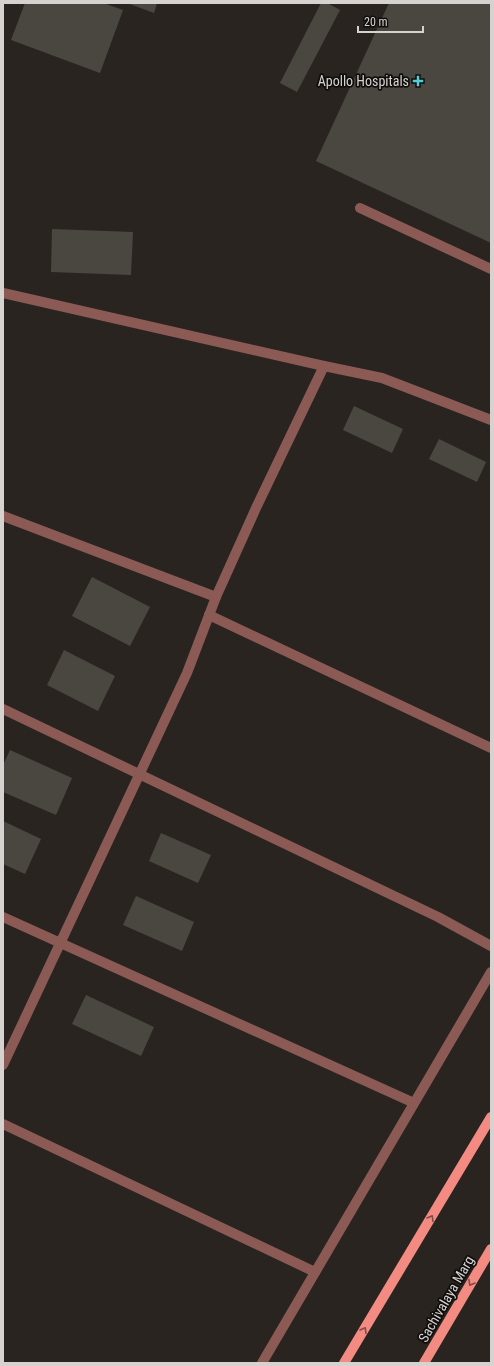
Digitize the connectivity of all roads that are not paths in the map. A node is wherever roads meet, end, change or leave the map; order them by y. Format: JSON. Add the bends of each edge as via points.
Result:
{"nodes":[{"id":1,"x":360,"y":208,"type":"dead end"},
{"id":2,"x":491,"y":270,"type":"edge"},
{"id":3,"x":3,"y":294,"type":"edge"},
{"id":4,"x":324,"y":366,"type":"junction"},
{"id":5,"x":491,"y":420,"type":"edge"},
{"id":6,"x":3,"y":516,"type":"edge"},
{"id":7,"x":216,"y":598,"type":"junction"},
{"id":8,"x":209,"y":615,"type":"junction"},
{"id":9,"x":3,"y":709,"type":"edge"},
{"id":10,"x":491,"y":748,"type":"edge"},
{"id":11,"x":139,"y":774,"type":"junction"},
{"id":12,"x":3,"y":917,"type":"edge"},
{"id":13,"x":60,"y":943,"type":"junction"},
{"id":14,"x":491,"y":946,"type":"edge"},
{"id":15,"x":491,"y":972,"type":"edge"},
{"id":16,"x":3,"y":1065,"type":"edge"},
{"id":17,"x":414,"y":1103,"type":"junction"},
{"id":18,"x":491,"y":1117,"type":"edge"},
{"id":19,"x":3,"y":1124,"type":"edge"},
{"id":20,"x":491,"y":1250,"type":"edge"},
{"id":21,"x":315,"y":1272,"type":"junction"},
{"id":22,"x":262,"y":1363,"type":"edge"},
{"id":23,"x":344,"y":1363,"type":"edge"},
{"id":24,"x":424,"y":1363,"type":"edge"}],
"edges":[{"from":1,"to":2,"type":"lane"},
{"from":3,"to":4,"type":"lane"},
{"from":4,"to":5,"type":"lane","via":[[382,378]]},
{"from":4,"to":7,"type":"lane"},
{"from":6,"to":7,"type":"lane"},
{"from":7,"to":8,"type":"lane"},
{"from":8,"to":10,"type":"lane"},
{"from":8,"to":11,"type":"lane","via":[[187,673]]},
{"from":9,"to":11,"type":"lane"},
{"from":11,"to":13,"type":"lane"},
{"from":11,"to":14,"type":"lane","via":[[438,917]]},
{"from":12,"to":13,"type":"lane"},
{"from":13,"to":16,"type":"lane"},
{"from":13,"to":17,"type":"lane"},
{"from":15,"to":17,"type":"lane"},
{"from":17,"to":21,"type":"lane"},
{"from":23,"to":18,"type":"main road","one_way":true},
{"from":19,"to":21,"type":"lane"},
{"from":20,"to":24,"type":"main road","name":"Sachivalaya Marg","one_way":true},
{"from":21,"to":22,"type":"lane"}]}
